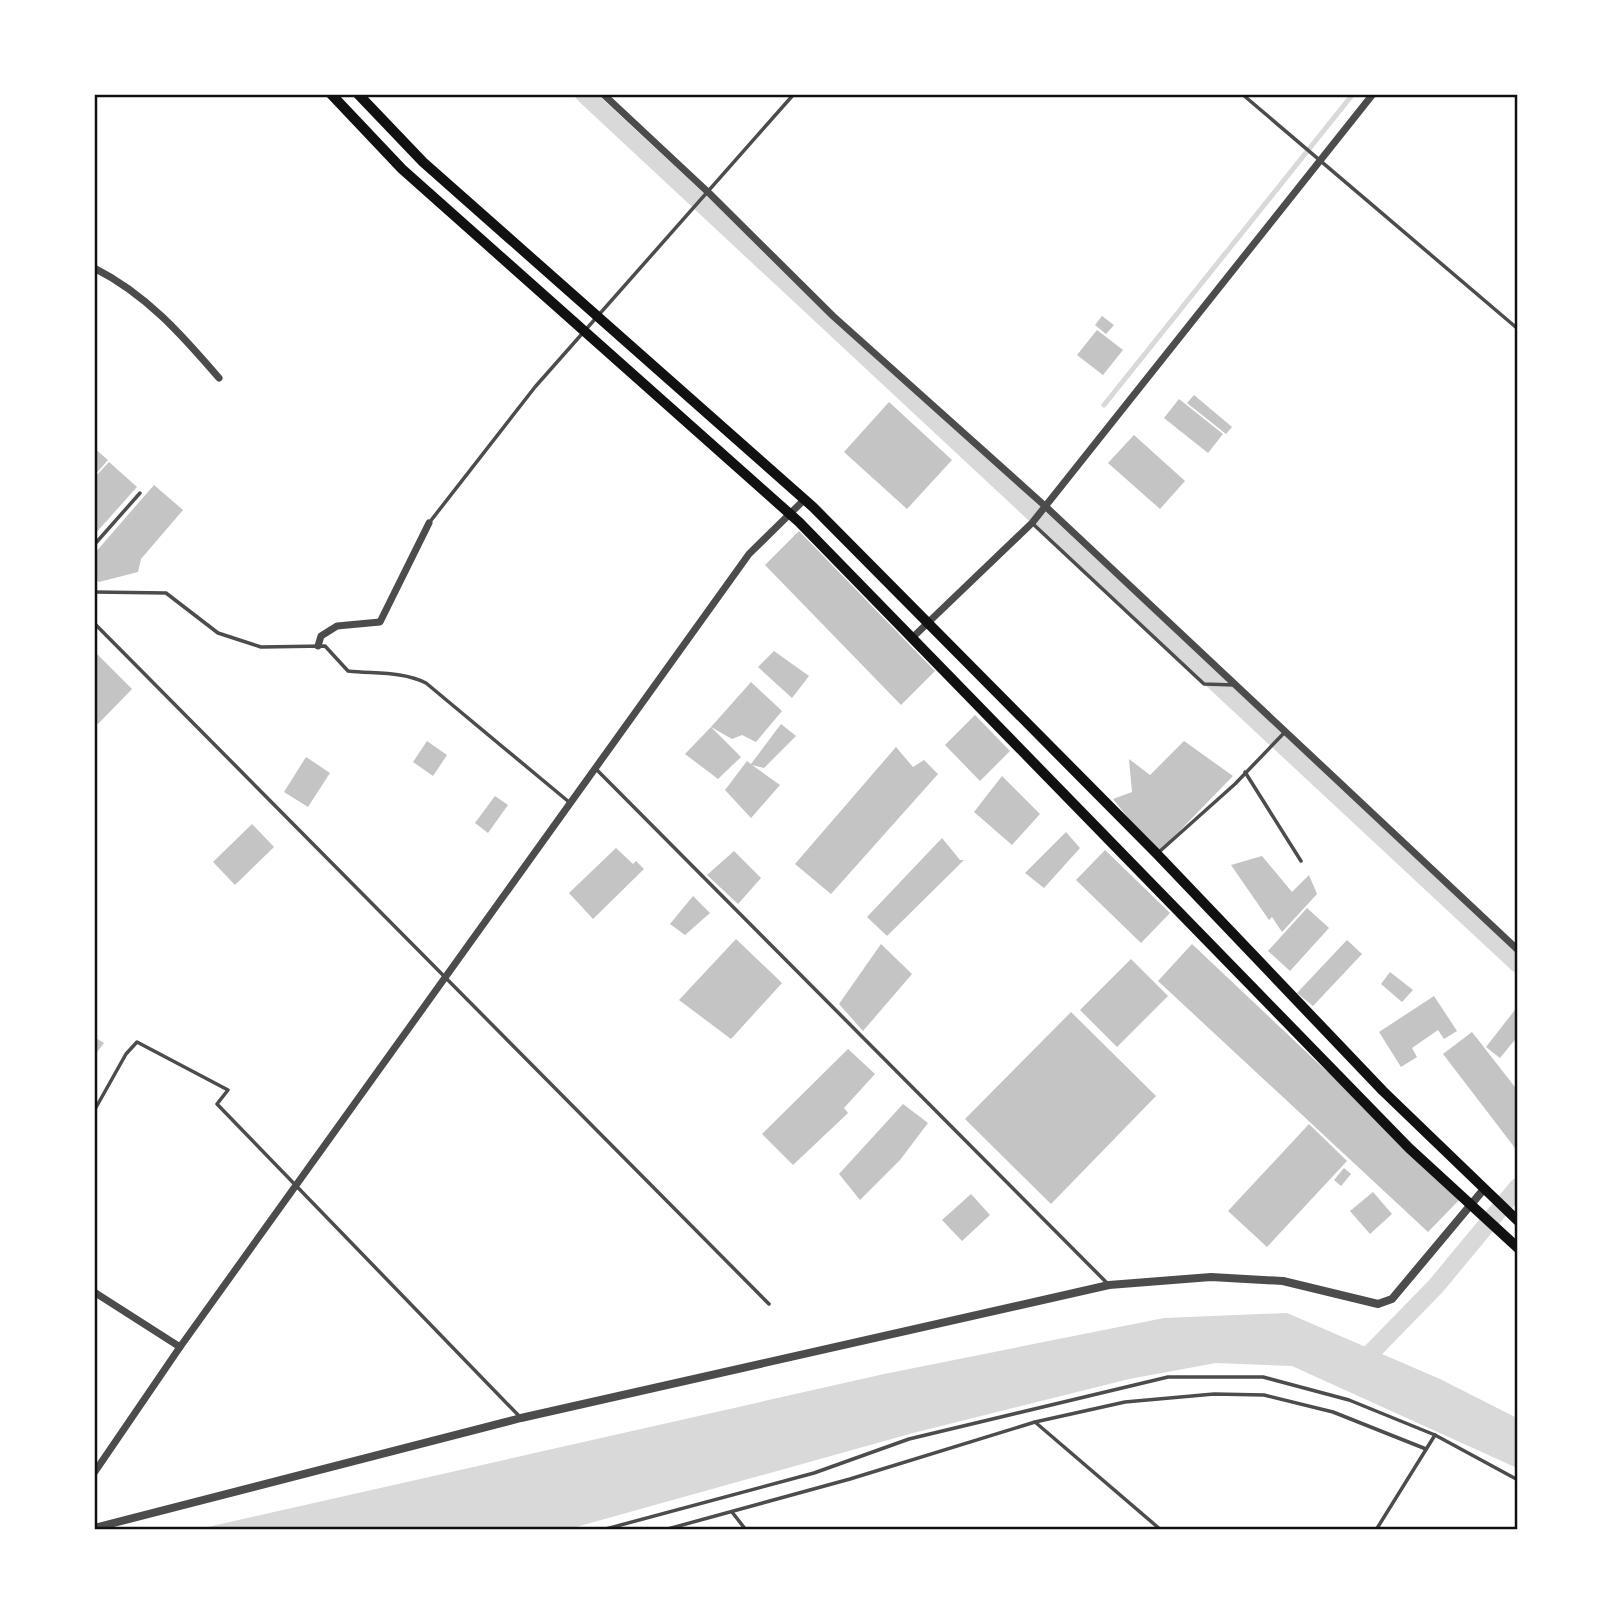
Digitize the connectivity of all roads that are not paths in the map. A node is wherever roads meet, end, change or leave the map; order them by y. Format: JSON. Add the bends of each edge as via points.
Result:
{"nodes":[{"id":1,"x":331,"y":94,"type":"edge"},
{"id":2,"x":358,"y":94,"type":"edge"},
{"id":3,"x":603,"y":94,"type":"edge"},
{"id":4,"x":794,"y":94,"type":"edge"},
{"id":5,"x":1242,"y":94,"type":"edge"},
{"id":6,"x":1373,"y":94,"type":"edge"},
{"id":7,"x":1320,"y":160,"type":"junction"},
{"id":8,"x":710,"y":194,"type":"junction"},
{"id":9,"x":94,"y":268,"type":"edge"},
{"id":10,"x":597,"y":317,"type":"junction"},
{"id":11,"x":1517,"y":329,"type":"edge"},
{"id":12,"x":585,"y":330,"type":"junction"},
{"id":13,"x":219,"y":378,"type":"dead end"},
{"id":14,"x":140,"y":493,"type":"dead end"},
{"id":15,"x":805,"y":499,"type":"junction"},
{"id":16,"x":1045,"y":506,"type":"junction"},
{"id":17,"x":790,"y":515,"type":"junction"},
{"id":18,"x":429,"y":523,"type":"joint"},
{"id":19,"x":1032,"y":523,"type":"junction"},
{"id":20,"x":94,"y":545,"type":"edge"},
{"id":21,"x":94,"y":592,"type":"edge"},
{"id":22,"x":94,"y":623,"type":"edge"},
{"id":23,"x":928,"y":623,"type":"junction"},
{"id":24,"x":912,"y":638,"type":"junction"},
{"id":25,"x":318,"y":646,"type":"junction"},
{"id":26,"x":1236,"y":685,"type":"junction"},
{"id":27,"x":1286,"y":730,"type":"junction"},
{"id":28,"x":595,"y":768,"type":"junction"},
{"id":29,"x":1245,"y":772,"type":"junction"},
{"id":30,"x":569,"y":802,"type":"junction"},
{"id":31,"x":1138,"y":836,"type":"junction"},
{"id":32,"x":1121,"y":850,"type":"junction"},
{"id":33,"x":1157,"y":854,"type":"junction"},
{"id":34,"x":1301,"y":861,"type":"dead end"},
{"id":35,"x":1517,"y":950,"type":"edge"},
{"id":36,"x":1250,"y":952,"type":"junction"},
{"id":37,"x":1235,"y":967,"type":"junction"},
{"id":38,"x":448,"y":977,"type":"junction"},
{"id":39,"x":94,"y":1111,"type":"edge"},
{"id":40,"x":296,"y":1186,"type":"junction"},
{"id":41,"x":1484,"y":1189,"type":"junction"},
{"id":42,"x":1470,"y":1205,"type":"junction"},
{"id":43,"x":1513,"y":1218,"type":"edge"},
{"id":44,"x":1517,"y":1248,"type":"edge"},
{"id":45,"x":1109,"y":1285,"type":"junction"},
{"id":46,"x":94,"y":1292,"type":"edge"},
{"id":47,"x":769,"y":1304,"type":"dead end"},
{"id":48,"x":180,"y":1347,"type":"junction"},
{"id":49,"x":521,"y":1418,"type":"junction"},
{"id":50,"x":1035,"y":1422,"type":"junction"},
{"id":51,"x":1435,"y":1435,"type":"junction"},
{"id":52,"x":1426,"y":1449,"type":"junction"},
{"id":53,"x":94,"y":1473,"type":"edge"},
{"id":54,"x":1517,"y":1480,"type":"edge"},
{"id":55,"x":732,"y":1512,"type":"junction"},
{"id":56,"x":94,"y":1528,"type":"edge"},
{"id":57,"x":602,"y":1530,"type":"edge"},
{"id":58,"x":664,"y":1530,"type":"edge"},
{"id":59,"x":746,"y":1530,"type":"edge"},
{"id":60,"x":1161,"y":1530,"type":"edge"},
{"id":61,"x":1376,"y":1530,"type":"edge"}],
"edges":[{"from":1,"to":12,"type":"main road","via":[[402,169]]},
{"from":2,"to":10,"type":"main road","via":[[422,162]]},
{"from":3,"to":8,"type":"street"},
{"from":4,"to":8,"type":"lane"},
{"from":5,"to":7,"type":"lane"},
{"from":6,"to":7,"type":"street"},
{"from":7,"to":11,"type":"lane"},
{"from":7,"to":16,"type":"street"},
{"from":8,"to":10,"type":"lane"},
{"from":8,"to":16,"type":"street","via":[[833,316]]},
{"from":9,"to":13,"type":"street","via":[[115,278],[169,320]]},
{"from":10,"to":12,"type":"lane"},
{"from":10,"to":15,"type":"main road"},
{"from":12,"to":17,"type":"main road"},
{"from":12,"to":18,"type":"lane"},
{"from":14,"to":20,"type":"lane"},
{"from":15,"to":17,"type":"street"},
{"from":15,"to":23,"type":"main road"},
{"from":16,"to":19,"type":"street"},
{"from":16,"to":26,"type":"street"},
{"from":17,"to":24,"type":"main road"},
{"from":17,"to":28,"type":"street","via":[[748,554]]},
{"from":18,"to":25,"type":"street","via":[[380,622],[337,626],[321,636]]},
{"from":19,"to":23,"type":"street"},
{"from":19,"to":26,"type":"lane","via":[[1204,684]]},
{"from":21,"to":25,"type":"lane","via":[[166,593],[218,633],[261,647]]},
{"from":22,"to":38,"type":"lane"},
{"from":23,"to":24,"type":"street"},
{"from":23,"to":31,"type":"main road"},
{"from":24,"to":32,"type":"main road"},
{"from":25,"to":30,"type":"lane","via":[[325,646],[348,671],[408,674],[426,683]]},
{"from":26,"to":27,"type":"street"},
{"from":27,"to":29,"type":"lane"},
{"from":27,"to":35,"type":"street"},
{"from":28,"to":30,"type":"street"},
{"from":28,"to":45,"type":"lane"},
{"from":29,"to":33,"type":"lane"},
{"from":29,"to":34,"type":"lane"},
{"from":30,"to":38,"type":"street"},
{"from":31,"to":32,"type":"main road"},
{"from":31,"to":33,"type":"main road"},
{"from":32,"to":37,"type":"main road"},
{"from":33,"to":36,"type":"main road"},
{"from":36,"to":37,"type":"main road"},
{"from":36,"to":41,"type":"main road"},
{"from":37,"to":42,"type":"main road"},
{"from":38,"to":40,"type":"street"},
{"from":38,"to":47,"type":"lane"},
{"from":39,"to":40,"type":"lane","via":[[137,1042],[229,1090],[217,1104]]},
{"from":40,"to":48,"type":"street"},
{"from":40,"to":49,"type":"lane"},
{"from":41,"to":42,"type":"street"},
{"from":41,"to":43,"type":"main road"},
{"from":42,"to":44,"type":"main road"},
{"from":42,"to":45,"type":"street","via":[[1392,1299],[1378,1304],[1283,1281],[1211,1276]]},
{"from":45,"to":49,"type":"street"},
{"from":46,"to":48,"type":"street"},
{"from":48,"to":53,"type":"street"},
{"from":49,"to":56,"type":"street"},
{"from":50,"to":52,"type":"lane","via":[[1125,1402],[1214,1394],[1264,1395],[1333,1412]]},
{"from":50,"to":55,"type":"lane"},
{"from":50,"to":60,"type":"lane"},
{"from":51,"to":52,"type":"lane"},
{"from":51,"to":54,"type":"lane"},
{"from":51,"to":57,"type":"lane","via":[[1349,1400],[1263,1377],[1168,1377],[909,1439],[814,1473]]},
{"from":52,"to":61,"type":"lane"},
{"from":55,"to":58,"type":"lane"},
{"from":55,"to":59,"type":"lane"}]}
